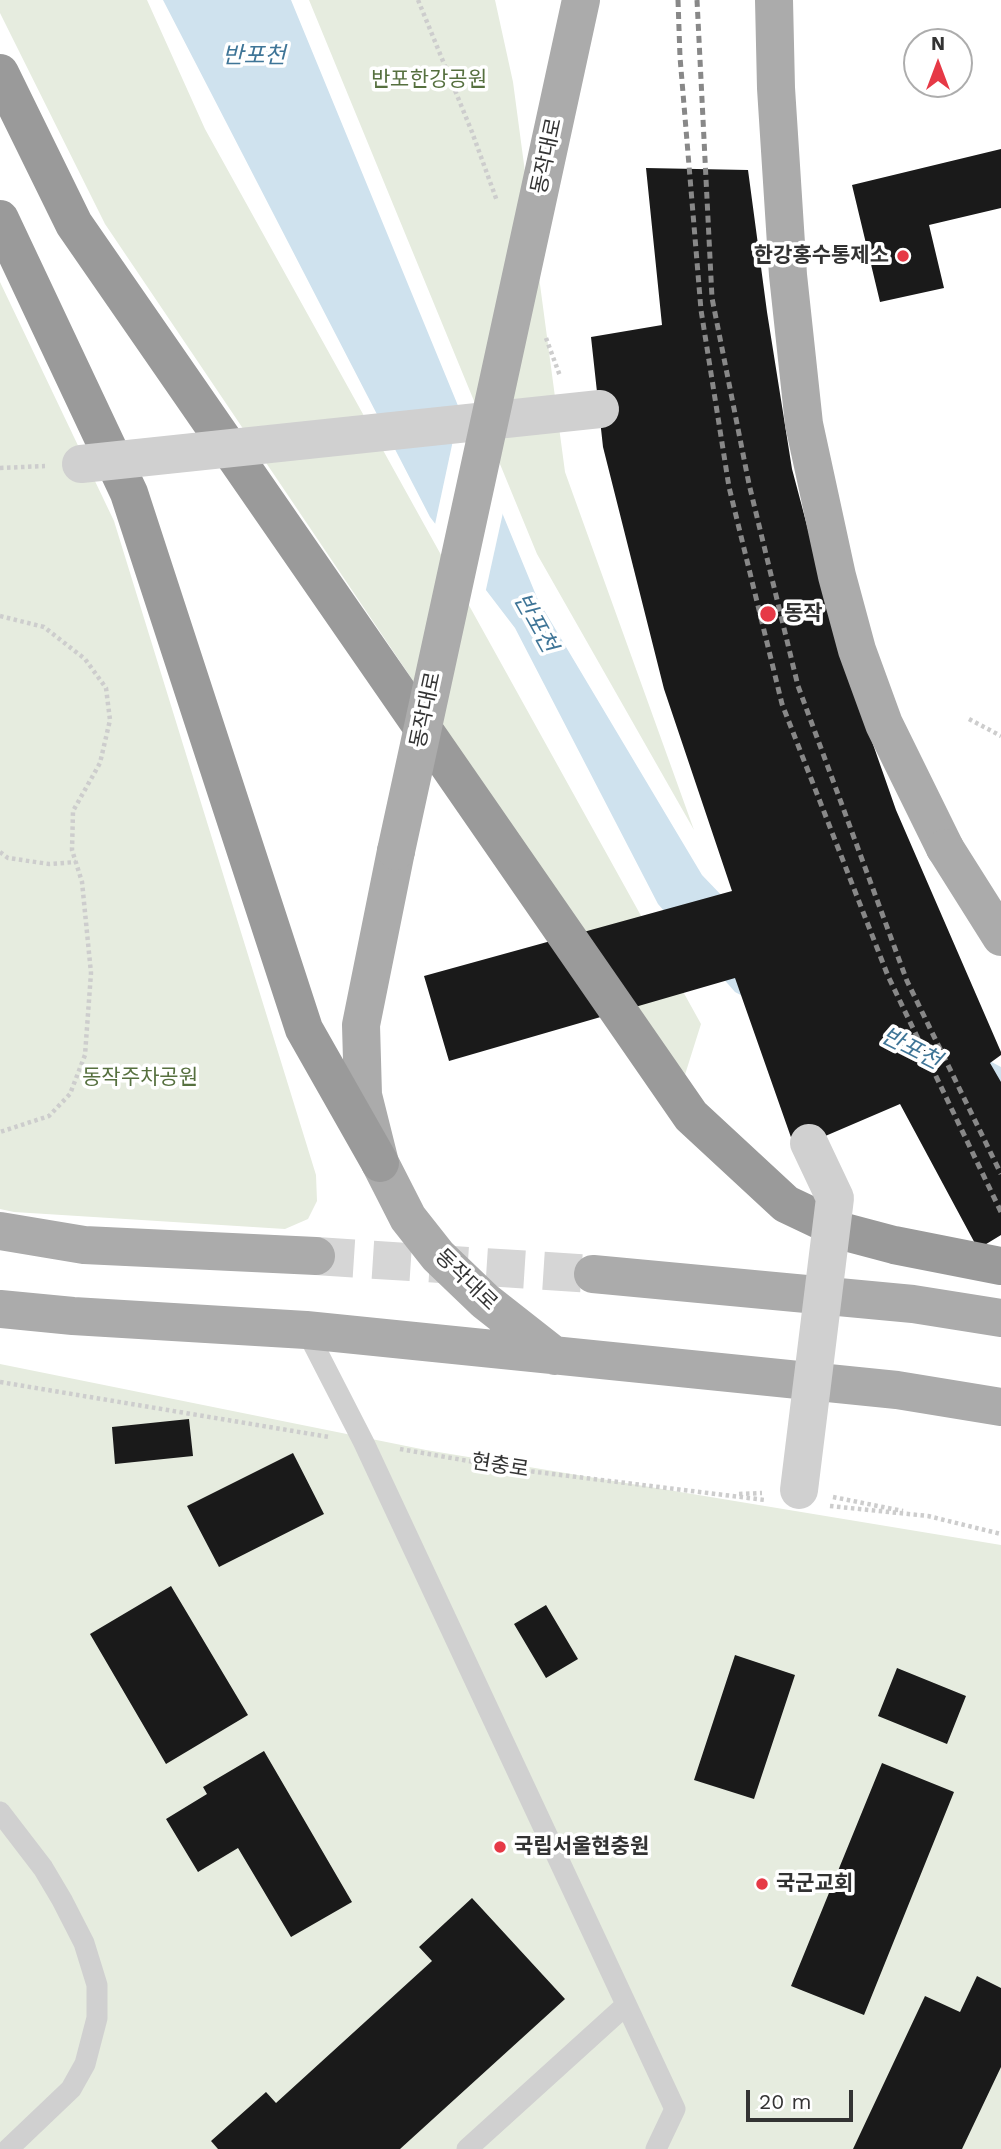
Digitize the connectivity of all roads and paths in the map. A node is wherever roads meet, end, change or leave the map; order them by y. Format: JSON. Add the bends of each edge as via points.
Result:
{"nodes":[{"id":1,"x":581,"y":0,"type":"edge"},
{"id":2,"x":774,"y":0,"type":"edge"},
{"id":3,"x":0,"y":73,"type":"edge"},
{"id":4,"x":0,"y":219,"type":"edge"},
{"id":5,"x":600,"y":409,"type":"dead end"},
{"id":6,"x":81,"y":464,"type":"joint"},
{"id":7,"x":0,"y":468,"type":"edge"},
{"id":8,"x":0,"y":616,"type":"edge"},
{"id":9,"x":969,"y":719,"type":"dead end"},
{"id":10,"x":1001,"y":736,"type":"edge"},
{"id":11,"x":0,"y":852,"type":"edge"},
{"id":12,"x":76,"y":862,"type":"junction"},
{"id":13,"x":1001,"y":937,"type":"edge"},
{"id":14,"x":0,"y":1132,"type":"edge"},
{"id":15,"x":809,"y":1143,"type":"dead end"},
{"id":16,"x":380,"y":1163,"type":"junction"},
{"id":17,"x":0,"y":1231,"type":"edge"},
{"id":18,"x":316,"y":1256,"type":"tunnel mouth"},
{"id":19,"x":1001,"y":1266,"type":"edge"},
{"id":20,"x":593,"y":1274,"type":"tunnel mouth"},
{"id":21,"x":0,"y":1309,"type":"edge"},
{"id":22,"x":1001,"y":1318,"type":"edge"},
{"id":23,"x":306,"y":1330,"type":"junction"},
{"id":24,"x":555,"y":1356,"type":"junction"},
{"id":25,"x":0,"y":1382,"type":"edge"},
{"id":26,"x":1001,"y":1407,"type":"edge"},
{"id":27,"x":364,"y":1443,"type":"junction"},
{"id":28,"x":795,"y":1498,"type":"junction"},
{"id":29,"x":1001,"y":1534,"type":"edge"},
{"id":30,"x":0,"y":1812,"type":"edge"},
{"id":31,"x":626,"y":2005,"type":"junction"},
{"id":32,"x":8,"y":2149,"type":"edge"},
{"id":33,"x":467,"y":2149,"type":"edge"},
{"id":34,"x":656,"y":2149,"type":"edge"}],
"edges":[{"from":1,"to":16,"type":"main road","name":"동작대로","bridge":true,"via":[[361,1025],[363,1095]]},
{"from":2,"to":13,"type":"main road","bridge":true,"via":[[788,275],[801,397],[837,576],[884,724],[945,848]]},
{"from":3,"to":19,"type":"highway","via":[[74,224],[691,1116],[786,1205],[845,1232]]},
{"from":4,"to":16,"type":"highway","via":[[128,493],[304,1029]]},
{"from":5,"to":6,"type":"street","bridge":true},
{"from":6,"to":7,"type":"path"},
{"from":8,"to":12,"type":"path","via":[[44,627],[85,659],[106,688],[110,720],[100,763],[74,811],[72,850]]},
{"from":9,"to":10,"type":"path"},
{"from":11,"to":12,"type":"path","via":[[8,858],[49,864]]},
{"from":12,"to":14,"type":"path","via":[[91,973],[85,1055],[70,1094],[49,1116]]},
{"from":15,"to":28,"type":"street","bridge":true,"via":[[835,1198]]},
{"from":16,"to":24,"type":"main road","name":"동작대로","via":[[408,1217],[438,1256],[485,1301]]},
{"from":17,"to":18,"type":"main road","via":[[84,1245]]},
{"from":20,"to":22,"type":"main road","via":[[913,1304]]},
{"from":21,"to":23,"type":"main road"},
{"from":23,"to":24,"type":"main road"},
{"from":23,"to":27,"type":"lane"},
{"from":24,"to":26,"type":"main road","via":[[897,1390]]},
{"from":25,"to":27,"type":"path","name":"현충로"},
{"from":27,"to":28,"type":"path","name":"현충로","via":[[520,1470]]},
{"from":27,"to":31,"type":"lane"},
{"from":28,"to":29,"type":"path","name":"현충로","via":[[928,1516]]},
{"from":30,"to":32,"type":"lane","via":[[62,1900],[84,1943],[97,1985],[97,2018],[85,2064],[71,2089]]},
{"from":31,"to":33,"type":"lane"},
{"from":31,"to":34,"type":"lane","via":[[675,2109]]}]}
